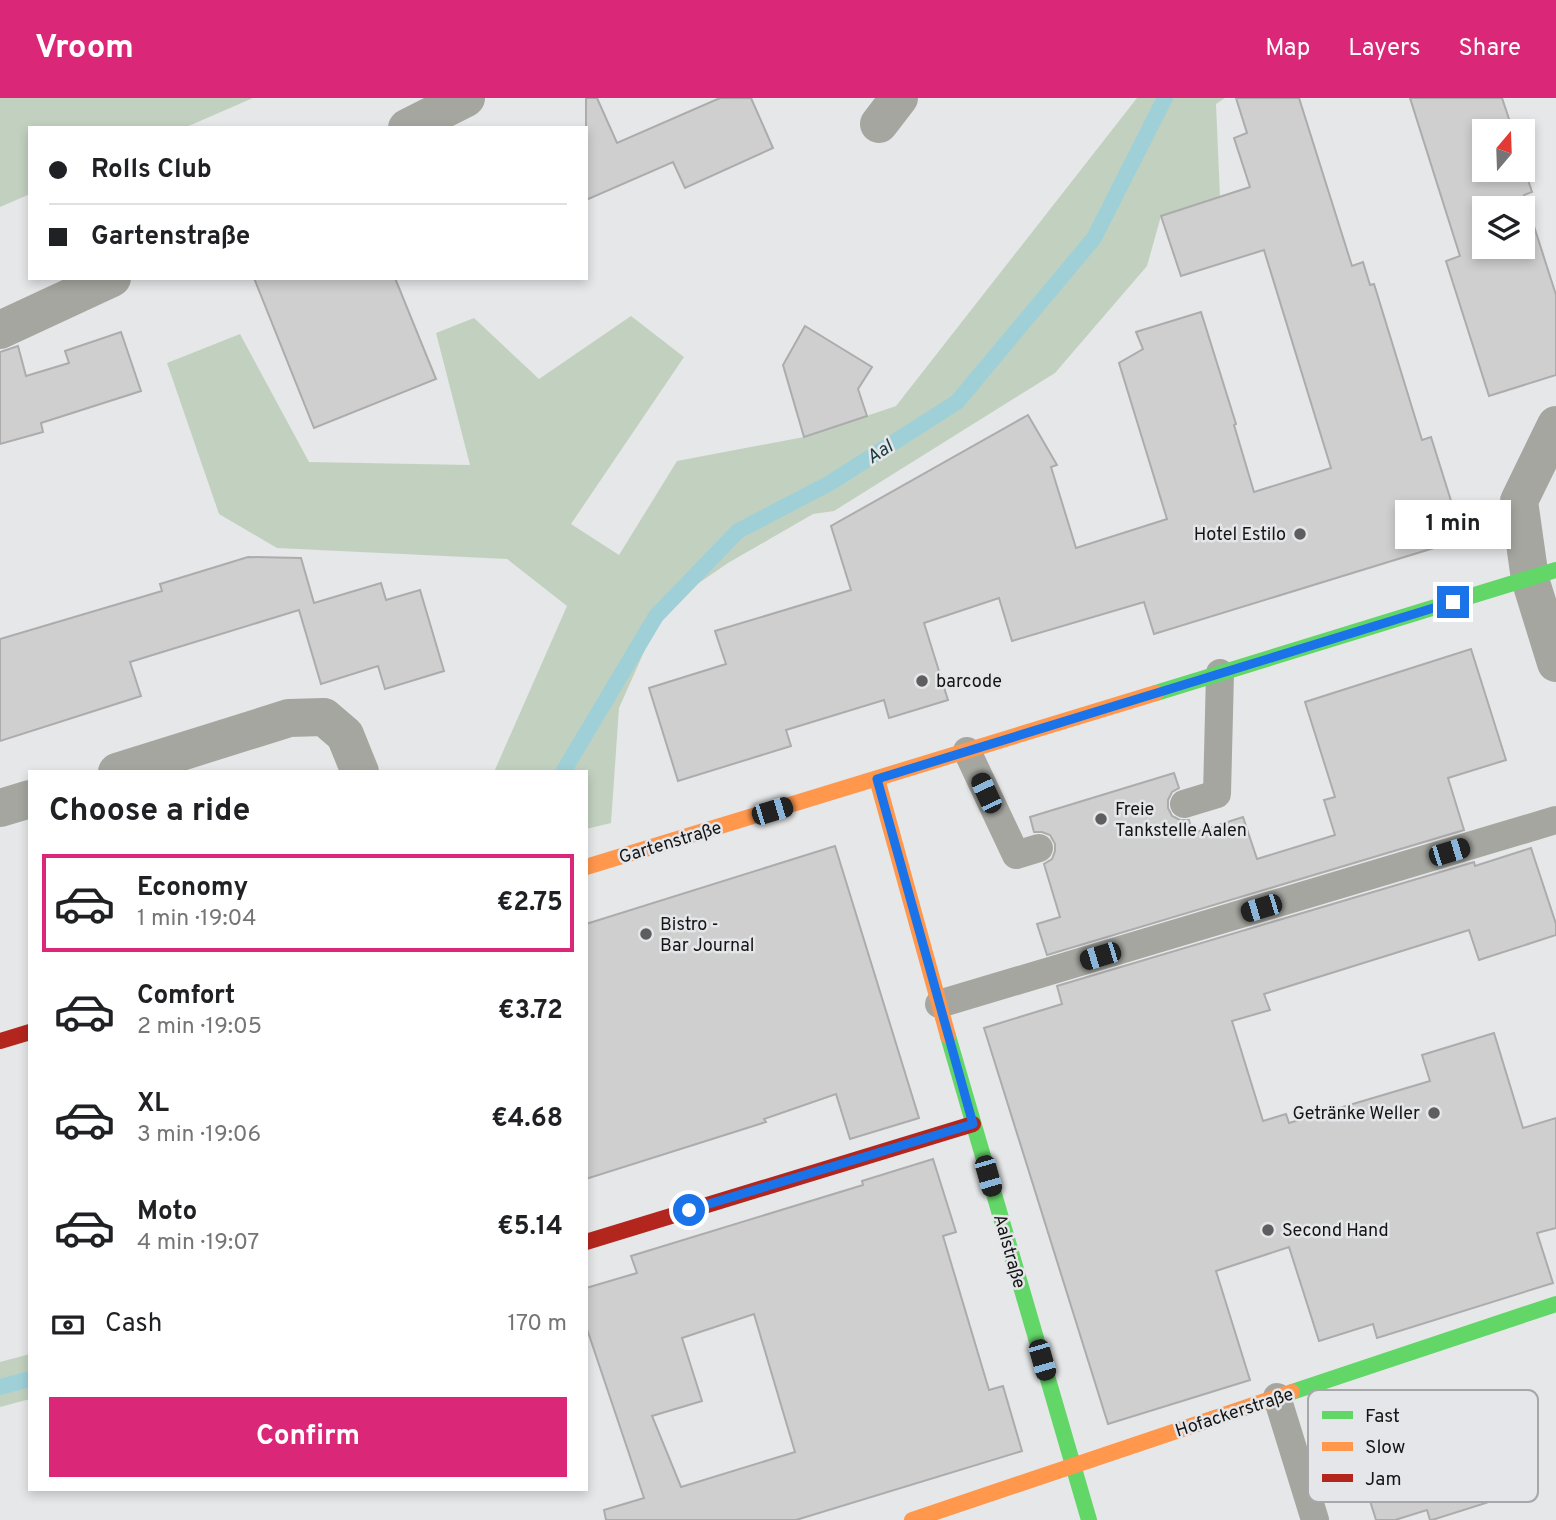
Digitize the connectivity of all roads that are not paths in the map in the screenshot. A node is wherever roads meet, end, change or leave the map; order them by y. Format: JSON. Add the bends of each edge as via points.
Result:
{"nodes":[{"id":1,"x":466,"y":98,"type":"edge"},
{"id":2,"x":411,"y":126,"type":"edge"},
{"id":3,"x":108,"y":280,"type":"edge"},
{"id":4,"x":0,"y":330,"type":"edge"},
{"id":5,"x":1556,"y":425,"type":"edge"},
{"id":6,"x":1543,"y":575,"type":"edge"},
{"id":7,"x":1556,"y":663,"type":"edge"},
{"id":8,"x":1220,"y":673,"type":"junction"},
{"id":9,"x":967,"y":751,"type":"junction"},
{"id":10,"x":123,"y":770,"type":"edge"},
{"id":11,"x":359,"y":770,"type":"edge"},
{"id":12,"x":877,"y":779,"type":"junction"},
{"id":13,"x":28,"y":800,"type":"edge"},
{"id":14,"x":1184,"y":804,"type":"dead end"},
{"id":15,"x":0,"y":808,"type":"edge"},
{"id":16,"x":1556,"y":820,"type":"edge"},
{"id":17,"x":1039,"y":848,"type":"dead end"},
{"id":18,"x":588,"y":866,"type":"edge"},
{"id":19,"x":939,"y":1004,"type":"junction"},
{"id":20,"x":28,"y":1033,"type":"edge"},
{"id":21,"x":0,"y":1041,"type":"edge"},
{"id":22,"x":973,"y":1124,"type":"junction"},
{"id":23,"x":588,"y":1241,"type":"edge"},
{"id":24,"x":1556,"y":1304,"type":"edge"},
{"id":25,"x":1278,"y":1397,"type":"junction"},
{"id":26,"x":1073,"y":1466,"type":"junction"},
{"id":27,"x":1308,"y":1497,"type":"edge"},
{"id":28,"x":1310,"y":1502,"type":"edge"},
{"id":29,"x":912,"y":1520,"type":"edge"},
{"id":30,"x":1089,"y":1520,"type":"edge"},
{"id":31,"x":1315,"y":1520,"type":"edge"}],
"edges":[{"from":1,"to":2,"type":"street"},
{"from":3,"to":4,"type":"street"},
{"from":5,"to":6,"type":"street","via":[[1519,501]]},
{"from":6,"to":7,"type":"street"},
{"from":6,"to":8,"type":"street","name":"Gartenstraße"},
{"from":8,"to":9,"type":"street","name":"Gartenstraße"},
{"from":8,"to":14,"type":"lane","via":[[1217,794]]},
{"from":9,"to":12,"type":"street","name":"Gartenstraße"},
{"from":9,"to":17,"type":"lane","via":[[1016,855]]},
{"from":10,"to":11,"type":"street","via":[[289,718],[324,717],[345,735]]},
{"from":12,"to":18,"type":"street","name":"Gartenstraße"},
{"from":12,"to":19,"type":"street","name":"Aalstraße"},
{"from":13,"to":15,"type":"street"},
{"from":16,"to":19,"type":"lane"},
{"from":19,"to":22,"type":"street","name":"Aalstraße"},
{"from":20,"to":21,"type":"street"},
{"from":22,"to":23,"type":"street"},
{"from":22,"to":26,"type":"street","name":"Aalstraße"},
{"from":24,"to":25,"type":"street","name":"Hofackerstraße"},
{"from":25,"to":26,"type":"street","name":"Hofackerstraße"},
{"from":25,"to":27,"type":"lane"},
{"from":26,"to":29,"type":"street","name":"Hofackerstraße"},
{"from":26,"to":30,"type":"street","name":"Aalstraße"},
{"from":28,"to":31,"type":"lane"}]}
